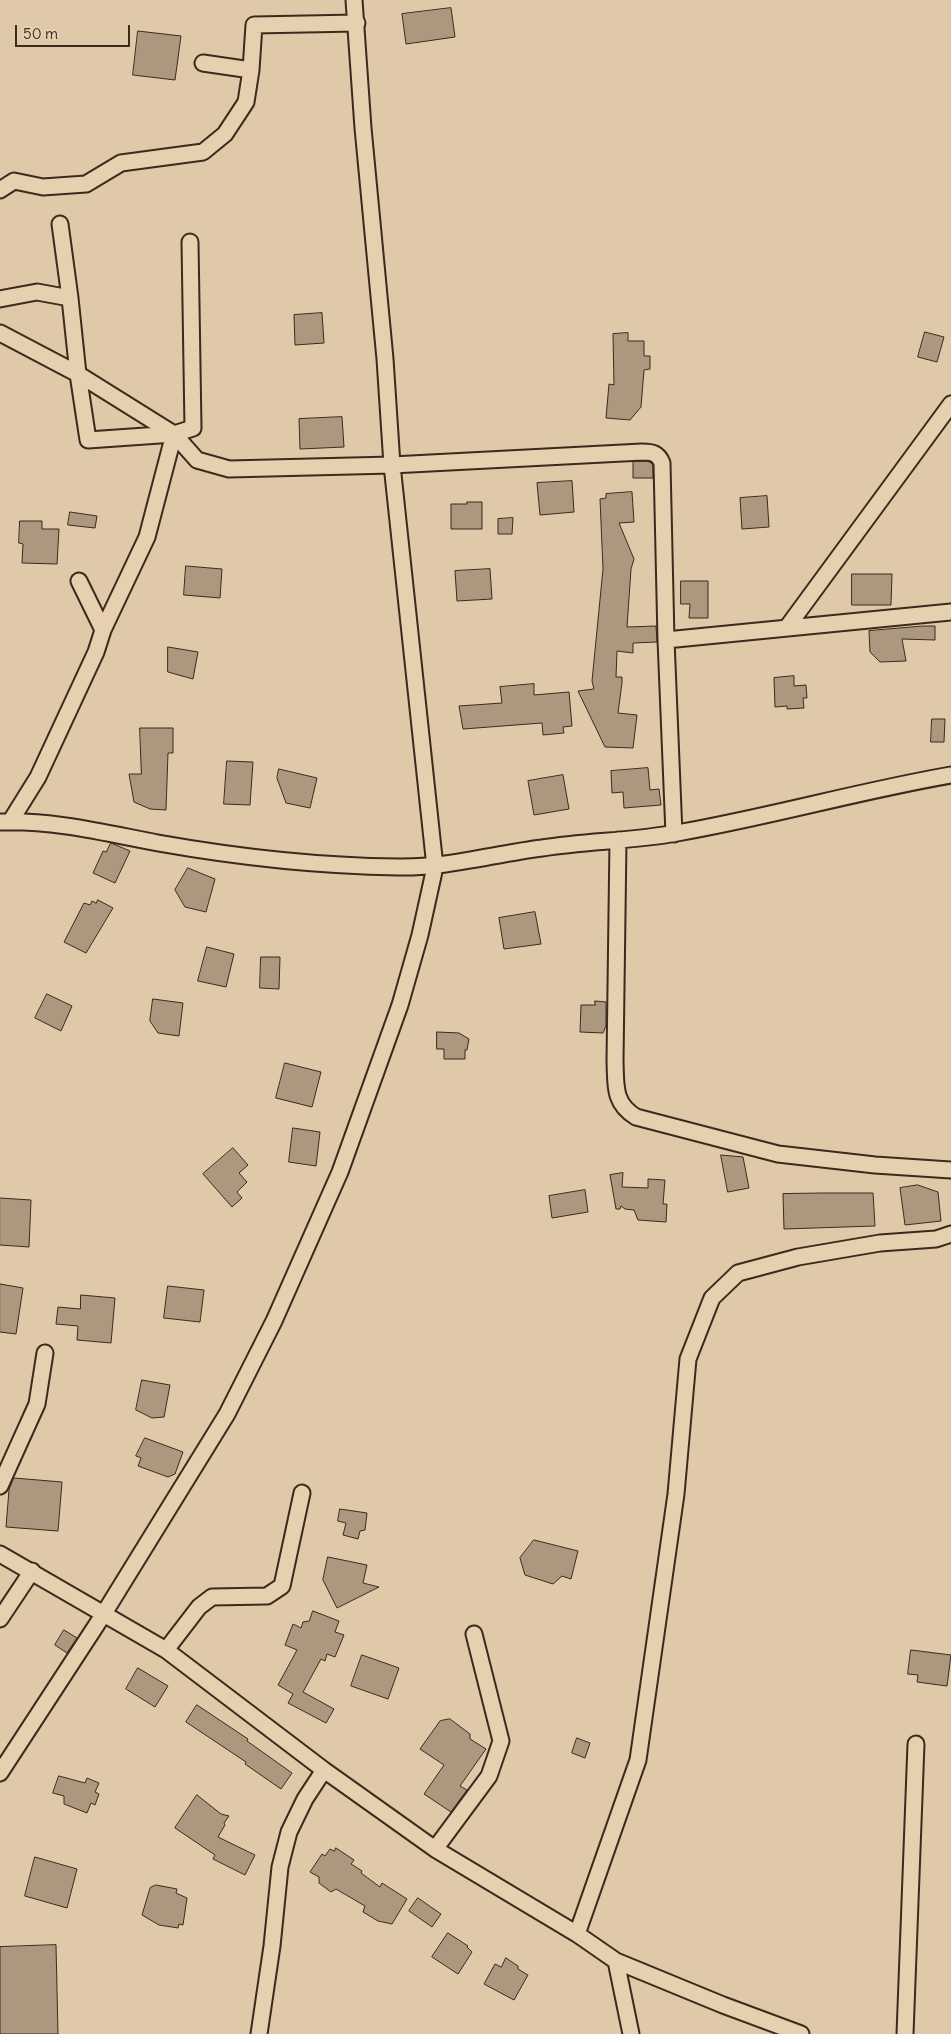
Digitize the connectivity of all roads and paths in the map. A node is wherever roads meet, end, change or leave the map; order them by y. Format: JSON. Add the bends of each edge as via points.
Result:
{"nodes":[{"id":1,"x":354,"y":0,"type":"edge"},
{"id":2,"x":357,"y":23,"type":"junction"},
{"id":3,"x":203,"y":64,"type":"dead end"},
{"id":4,"x":251,"y":70,"type":"junction"},
{"id":5,"x":0,"y":190,"type":"edge"},
{"id":6,"x":60,"y":224,"type":"dead end"},
{"id":7,"x":190,"y":242,"type":"dead end"},
{"id":8,"x":70,"y":298,"type":"junction"},
{"id":9,"x":0,"y":300,"type":"edge"},
{"id":10,"x":0,"y":333,"type":"edge"},
{"id":11,"x":78,"y":374,"type":"junction"},
{"id":12,"x":951,"y":404,"type":"edge"},
{"id":13,"x":174,"y":434,"type":"junction"},
{"id":14,"x":392,"y":465,"type":"junction"},
{"id":15,"x":79,"y":581,"type":"dead end"},
{"id":16,"x":951,"y":612,"type":"edge"},
{"id":17,"x":788,"y":626,"type":"junction"},
{"id":18,"x":104,"y":630,"type":"junction"},
{"id":19,"x":666,"y":640,"type":"junction"},
{"id":20,"x":951,"y":775,"type":"edge"},
{"id":21,"x":5,"y":822,"type":"edge"},
{"id":22,"x":674,"y":834,"type":"junction"},
{"id":23,"x":618,"y":840,"type":"junction"},
{"id":24,"x":435,"y":867,"type":"junction"},
{"id":25,"x":951,"y":1170,"type":"edge"},
{"id":26,"x":951,"y":1234,"type":"edge"},
{"id":27,"x":46,"y":1353,"type":"dead end"},
{"id":28,"x":0,"y":1486,"type":"edge"},
{"id":29,"x":302,"y":1493,"type":"dead end"},
{"id":30,"x":0,"y":1554,"type":"edge"},
{"id":31,"x":32,"y":1571,"type":"junction"},
{"id":32,"x":103,"y":1615,"type":"junction"},
{"id":33,"x":0,"y":1619,"type":"edge"},
{"id":34,"x":474,"y":1634,"type":"dead end"},
{"id":35,"x":166,"y":1650,"type":"junction"},
{"id":36,"x":916,"y":1744,"type":"dead end"},
{"id":37,"x":324,"y":1770,"type":"junction"},
{"id":38,"x":0,"y":1773,"type":"edge"},
{"id":39,"x":435,"y":1848,"type":"junction"},
{"id":40,"x":577,"y":1934,"type":"junction"},
{"id":41,"x":616,"y":1961,"type":"junction"},
{"id":42,"x":259,"y":2034,"type":"edge"},
{"id":43,"x":631,"y":2034,"type":"edge"},
{"id":44,"x":801,"y":2034,"type":"edge"},
{"id":45,"x":905,"y":2034,"type":"edge"}],
"edges":[{"from":1,"to":2,"type":"street"},
{"from":2,"to":4,"type":"street","via":[[254,25]]},
{"from":2,"to":14,"type":"street"},
{"from":3,"to":4,"type":"street"},
{"from":4,"to":5,"type":"street","via":[[246,102],[225,134],[203,152],[121,163],[86,184],[43,187],[14,181]]},
{"from":6,"to":8,"type":"street"},
{"from":7,"to":13,"type":"street","via":[[193,428]]},
{"from":8,"to":9,"type":"street","via":[[37,292]]},
{"from":8,"to":11,"type":"street"},
{"from":10,"to":11,"type":"street"},
{"from":11,"to":13,"type":"street"},
{"from":11,"to":13,"type":"street","via":[[88,440]]},
{"from":12,"to":17,"type":"street"},
{"from":13,"to":14,"type":"street","via":[[197,460],[230,469]]},
{"from":13,"to":18,"type":"street","via":[[147,537]]},
{"from":14,"to":19,"type":"street","via":[[642,452],[660,457]]},
{"from":14,"to":24,"type":"street"},
{"from":15,"to":18,"type":"street"},
{"from":16,"to":17,"type":"street"},
{"from":17,"to":19,"type":"street"},
{"from":18,"to":21,"type":"street","via":[[38,777]]},
{"from":19,"to":22,"type":"street"},
{"from":20,"to":22,"type":"street"},
{"from":21,"to":24,"type":"street","via":[[61,824],[270,860]]},
{"from":22,"to":23,"type":"street"},
{"from":23,"to":24,"type":"street","via":[[513,852]]},
{"from":23,"to":25,"type":"street","via":[[615,1061],[616,1090],[626,1111],[636,1117],[778,1154]]},
{"from":24,"to":32,"type":"street","via":[[400,1005],[340,1172],[274,1321],[227,1414]]},
{"from":26,"to":40,"type":"street","via":[[936,1239],[880,1243],[798,1257],[738,1272],[712,1298],[688,1359],[676,1494],[638,1760]]},
{"from":27,"to":28,"type":"street","via":[[37,1404]]},
{"from":29,"to":35,"type":"street","via":[[282,1586],[267,1596],[212,1597],[199,1607]]},
{"from":30,"to":31,"type":"street"},
{"from":31,"to":32,"type":"street"},
{"from":31,"to":33,"type":"street"},
{"from":32,"to":35,"type":"street"},
{"from":32,"to":38,"type":"street"},
{"from":34,"to":39,"type":"street","via":[[501,1741],[489,1776]]},
{"from":35,"to":37,"type":"street"},
{"from":36,"to":45,"type":"street"},
{"from":37,"to":39,"type":"street"},
{"from":37,"to":42,"type":"street","via":[[289,1832],[280,1867]]},
{"from":39,"to":40,"type":"street"},
{"from":40,"to":41,"type":"street"},
{"from":41,"to":43,"type":"street"},
{"from":41,"to":44,"type":"street"}]}
